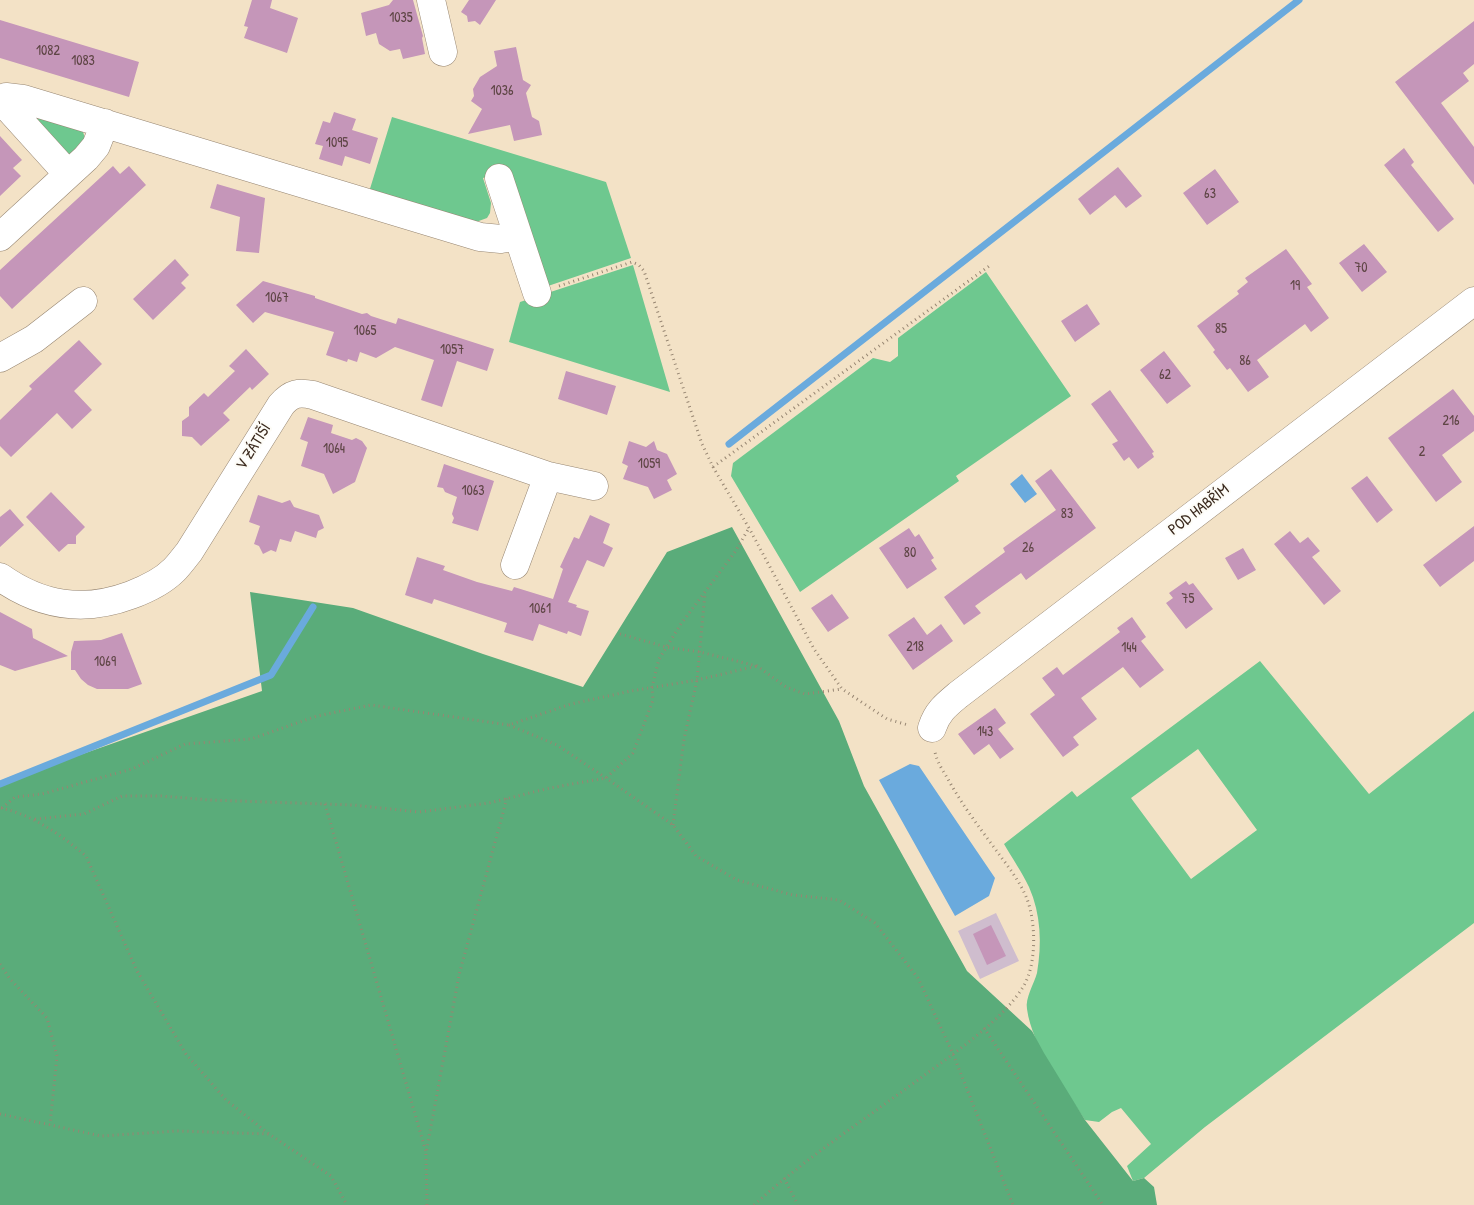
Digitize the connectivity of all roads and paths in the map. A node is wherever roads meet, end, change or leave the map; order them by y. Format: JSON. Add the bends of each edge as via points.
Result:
{"nodes":[{"id":1,"x":430,"y":0,"type":"edge"},
{"id":2,"x":443,"y":52,"type":"dead end"},
{"id":3,"x":0,"y":99,"type":"edge"},
{"id":4,"x":106,"y":124,"type":"junction"},
{"id":5,"x":68,"y":174,"type":"junction"},
{"id":6,"x":499,"y":178,"type":"dead end"},
{"id":7,"x":518,"y":236,"type":"junction"},
{"id":8,"x":0,"y":237,"type":"edge"},
{"id":9,"x":992,"y":264,"type":"dead end"},
{"id":10,"x":537,"y":293,"type":"joint"},
{"id":11,"x":83,"y":301,"type":"dead end"},
{"id":12,"x":1474,"y":301,"type":"edge"},
{"id":13,"x":0,"y":358,"type":"edge"},
{"id":14,"x":713,"y":467,"type":"junction"},
{"id":15,"x":548,"y":476,"type":"junction"},
{"id":16,"x":594,"y":486,"type":"dead end"},
{"id":17,"x":749,"y":528,"type":"junction"},
{"id":18,"x":515,"y":565,"type":"dead end"},
{"id":19,"x":0,"y":577,"type":"edge"},
{"id":20,"x":705,"y":592,"type":"junction"},
{"id":21,"x":620,"y":634,"type":"dead end"},
{"id":22,"x":666,"y":647,"type":"junction"},
{"id":23,"x":700,"y":652,"type":"junction"},
{"id":24,"x":758,"y":666,"type":"junction"},
{"id":25,"x":697,"y":680,"type":"junction"},
{"id":26,"x":652,"y":687,"type":"junction"},
{"id":27,"x":842,"y":689,"type":"junction"},
{"id":28,"x":509,"y":725,"type":"junction"},
{"id":29,"x":932,"y":728,"type":"junction"},
{"id":30,"x":606,"y":778,"type":"junction"},
{"id":31,"x":507,"y":798,"type":"junction"},
{"id":32,"x":325,"y":804,"type":"junction"},
{"id":33,"x":1,"y":808,"type":"edge"},
{"id":34,"x":35,"y":820,"type":"junction"},
{"id":35,"x":673,"y":825,"type":"junction"},
{"id":36,"x":0,"y":964,"type":"edge"},
{"id":37,"x":984,"y":1028,"type":"junction"},
{"id":38,"x":953,"y":1054,"type":"junction"},
{"id":39,"x":0,"y":1114,"type":"edge"},
{"id":40,"x":50,"y":1125,"type":"junction"},
{"id":41,"x":269,"y":1134,"type":"junction"},
{"id":42,"x":426,"y":1153,"type":"junction"},
{"id":43,"x":784,"y":1178,"type":"junction"},
{"id":44,"x":347,"y":1205,"type":"edge"},
{"id":45,"x":427,"y":1205,"type":"edge"},
{"id":46,"x":754,"y":1205,"type":"edge"},
{"id":47,"x":798,"y":1205,"type":"edge"},
{"id":48,"x":1013,"y":1205,"type":"edge"},
{"id":49,"x":1103,"y":1205,"type":"edge"}],
"edges":[{"from":1,"to":2,"type":"street"},
{"from":3,"to":4,"type":"street","via":[[23,99]]},
{"from":3,"to":5,"type":"street"},
{"from":4,"to":5,"type":"street","via":[[96,146]]},
{"from":4,"to":7,"type":"street","via":[[480,237],[501,239]]},
{"from":5,"to":8,"type":"street"},
{"from":6,"to":7,"type":"street"},
{"from":7,"to":10,"type":"street"},
{"from":9,"to":14,"type":"path"},
{"from":10,"to":14,"type":"path","via":[[632,262],[639,266],[647,276],[702,444]]},
{"from":11,"to":13,"type":"street","via":[[34,339]]},
{"from":12,"to":29,"type":"street","name":"POD HABŘÍM","via":[[958,695],[940,710]]},
{"from":14,"to":17,"type":"path"},
{"from":15,"to":16,"type":"street","name":"V ZÁTIŠÍ"},
{"from":15,"to":18,"type":"street"},
{"from":15,"to":19,"type":"street","name":"V ZÁTIŠÍ","via":[[313,395],[293,394],[281,404],[189,552],[159,582],[107,603],[72,605],[32,596]]},
{"from":17,"to":20,"type":"path"},
{"from":17,"to":27,"type":"path","via":[[814,649]]},
{"from":20,"to":22,"type":"path"},
{"from":20,"to":23,"type":"path"},
{"from":21,"to":22,"type":"path"},
{"from":22,"to":23,"type":"path"},
{"from":22,"to":26,"type":"path","via":[[659,659]]},
{"from":23,"to":24,"type":"path"},
{"from":23,"to":25,"type":"path"},
{"from":24,"to":25,"type":"path"},
{"from":24,"to":27,"type":"path","via":[[786,687],[805,694]]},
{"from":25,"to":26,"type":"path"},
{"from":25,"to":35,"type":"path","via":[[684,739]]},
{"from":26,"to":28,"type":"path","via":[[572,704]]},
{"from":26,"to":30,"type":"path","via":[[653,700],[633,753]]},
{"from":27,"to":29,"type":"path","via":[[887,719]]},
{"from":28,"to":30,"type":"path","via":[[557,745]]},
{"from":28,"to":33,"type":"path","via":[[371,705],[317,716],[251,738],[185,744],[132,769],[42,794],[15,797]]},
{"from":29,"to":37,"type":"path","via":[[933,746],[941,768],[1012,872],[1032,915],[1032,957],[1024,985]]},
{"from":30,"to":31,"type":"path"},
{"from":30,"to":35,"type":"path"},
{"from":31,"to":32,"type":"path","via":[[419,812]]},
{"from":31,"to":42,"type":"path","via":[[459,975]]},
{"from":32,"to":34,"type":"path","via":[[122,796],[84,814]]},
{"from":32,"to":42,"type":"path"},
{"from":33,"to":34,"type":"path"},
{"from":34,"to":41,"type":"path","via":[[86,856],[137,971],[186,1054],[226,1100]]},
{"from":35,"to":38,"type":"path","via":[[696,856],[737,880],[793,895],[839,900],[875,923],[918,978]]},
{"from":36,"to":40,"type":"path","via":[[47,1018],[57,1056]]},
{"from":37,"to":38,"type":"path"},
{"from":37,"to":49,"type":"path"},
{"from":38,"to":43,"type":"path"},
{"from":38,"to":48,"type":"path"},
{"from":39,"to":40,"type":"path"},
{"from":40,"to":41,"type":"path","via":[[101,1136],[176,1131]]},
{"from":41,"to":44,"type":"path","via":[[331,1176]]},
{"from":42,"to":45,"type":"path"},
{"from":43,"to":46,"type":"path"},
{"from":43,"to":47,"type":"path"}]}
